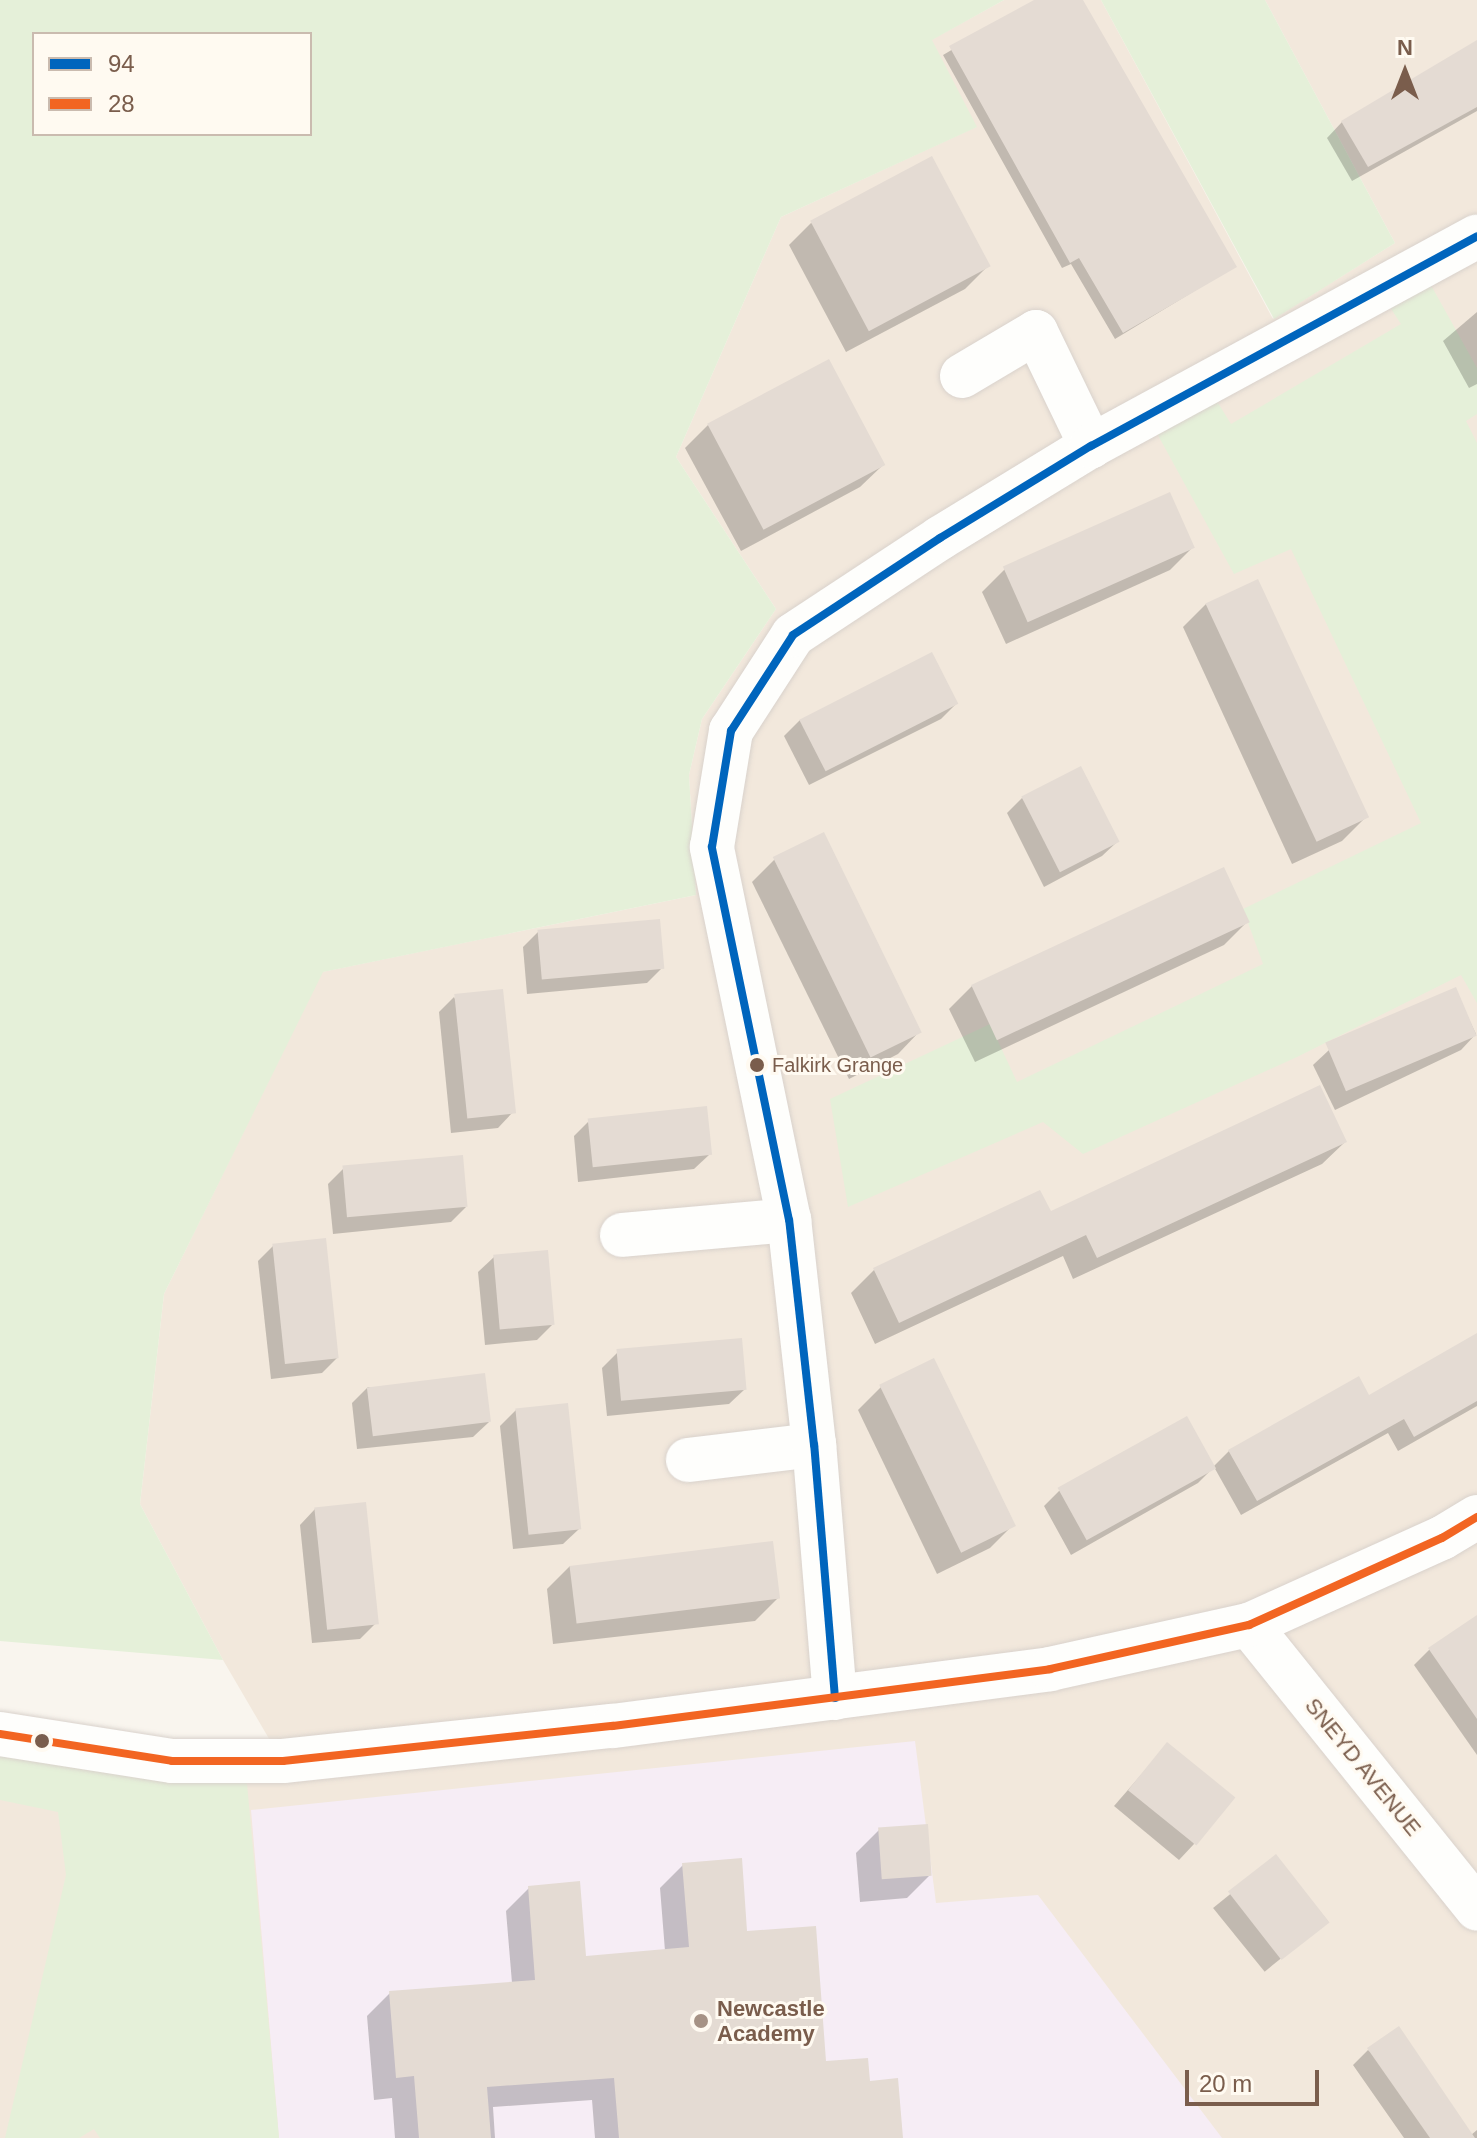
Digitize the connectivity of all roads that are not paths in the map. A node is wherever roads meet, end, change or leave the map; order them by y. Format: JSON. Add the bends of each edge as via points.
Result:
{"nodes":[{"id":1,"x":1477,"y":236,"type":"edge"},
{"id":2,"x":962,"y":376,"type":"dead end"},
{"id":3,"x":1091,"y":446,"type":"junction"},
{"id":4,"x":789,"y":1220,"type":"junction"},
{"id":5,"x":622,"y":1235,"type":"dead end"},
{"id":6,"x":814,"y":1445,"type":"junction"},
{"id":7,"x":688,"y":1460,"type":"dead end"},
{"id":8,"x":1477,"y":1517,"type":"edge"},
{"id":9,"x":1249,"y":1625,"type":"junction"},
{"id":10,"x":835,"y":1698,"type":"junction"},
{"id":11,"x":0,"y":1734,"type":"edge"},
{"id":12,"x":1477,"y":1909,"type":"edge"}],
"edges":[{"from":1,"to":3,"type":"street"},
{"from":2,"to":3,"type":"street","via":[[1036,332]]},
{"from":3,"to":4,"type":"street","via":[[793,635],[731,731],[712,847]]},
{"from":4,"to":5,"type":"street"},
{"from":4,"to":6,"type":"street"},
{"from":6,"to":7,"type":"street"},
{"from":6,"to":10,"type":"street"},
{"from":8,"to":9,"type":"street"},
{"from":9,"to":10,"type":"street","via":[[1050,1669]]},
{"from":9,"to":12,"type":"street","name":"SNEYD AVENUE"},
{"from":10,"to":11,"type":"street","via":[[283,1761],[172,1761]]}]}
